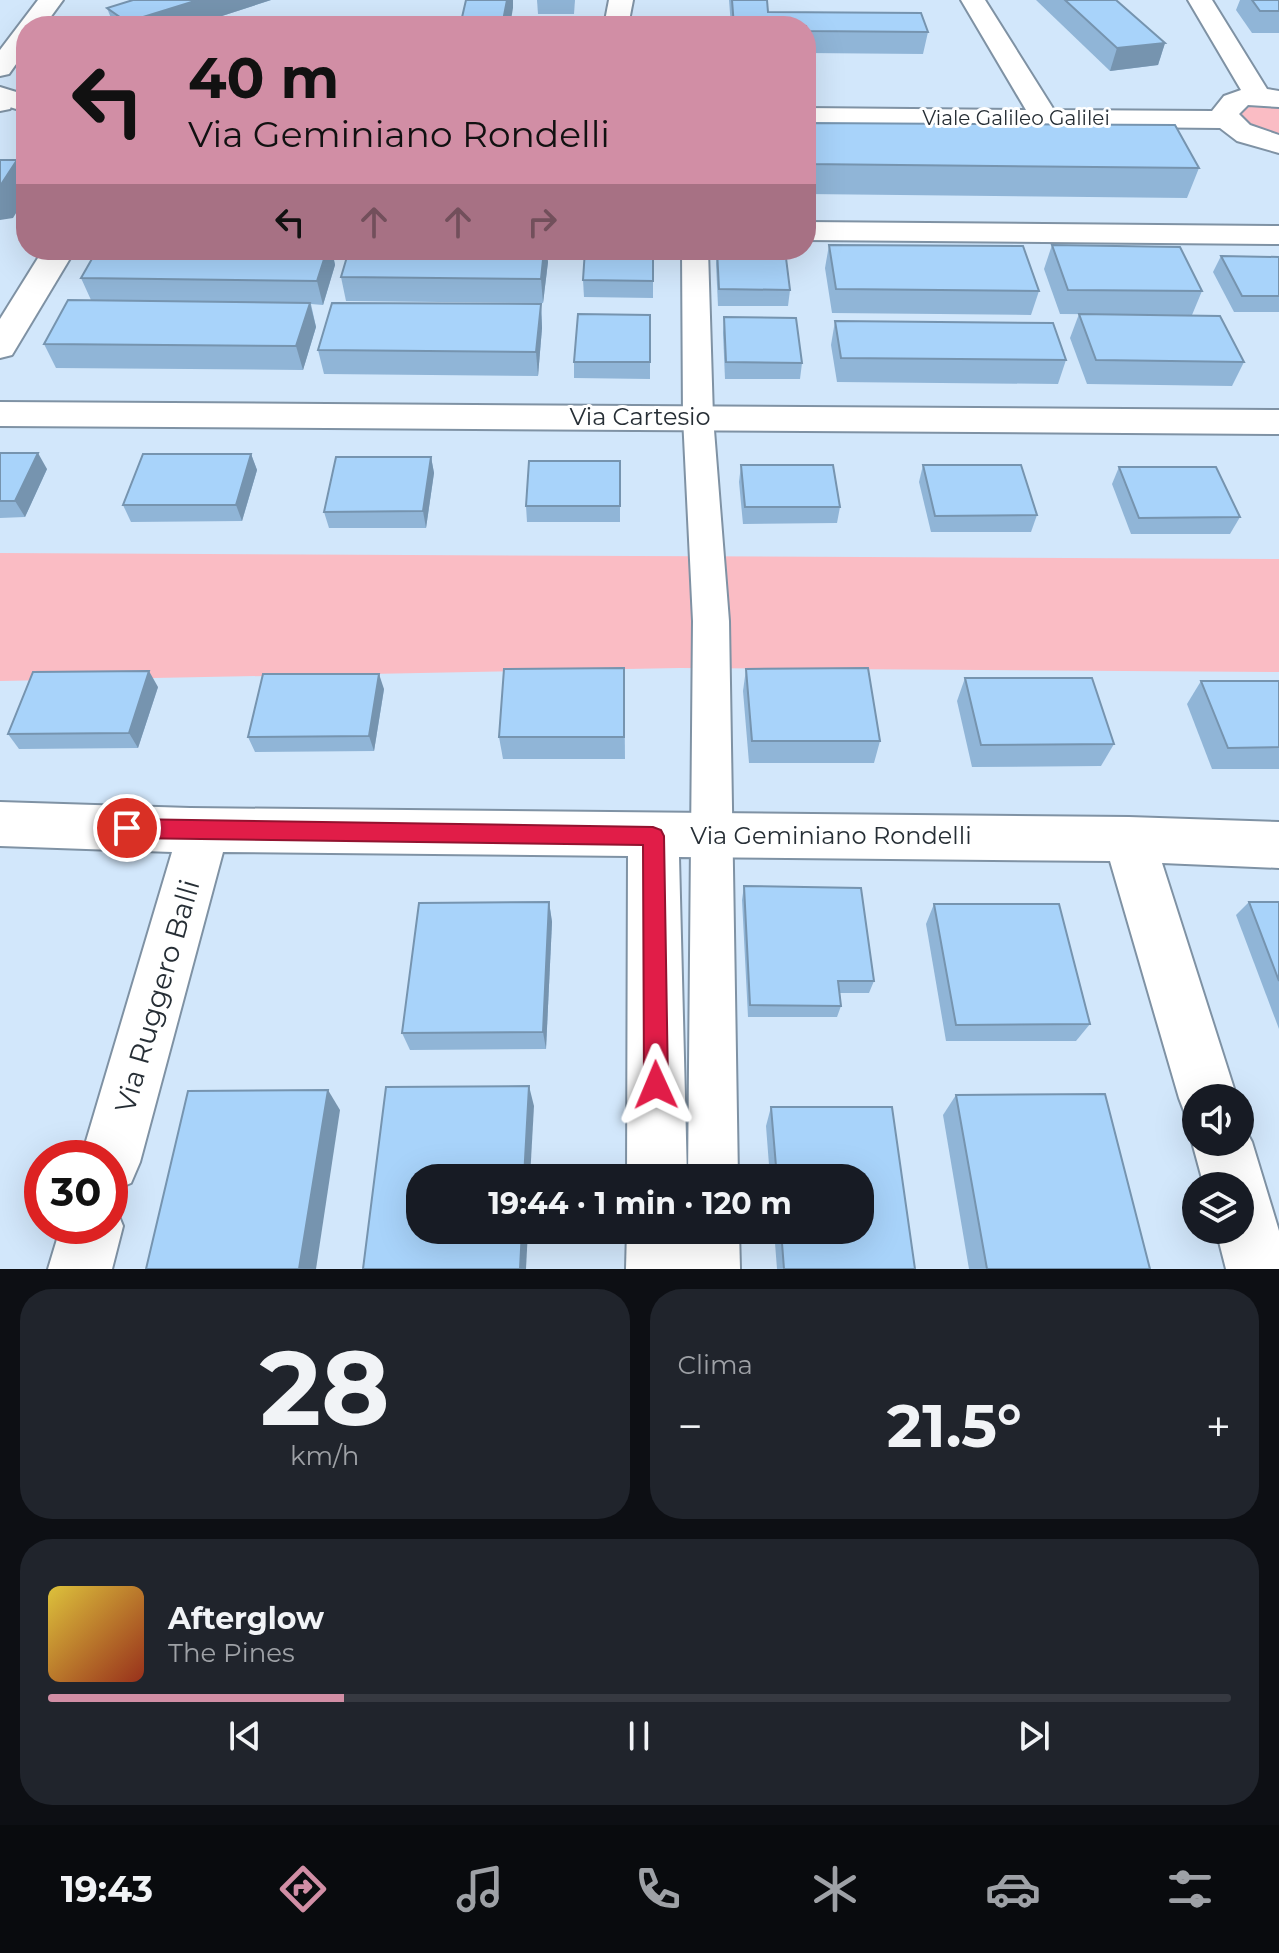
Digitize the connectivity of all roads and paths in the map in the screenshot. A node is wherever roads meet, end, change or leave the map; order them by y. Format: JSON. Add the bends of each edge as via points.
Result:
{"nodes":[{"id":1,"x":24,"y":0,"type":"edge"},
{"id":2,"x":51,"y":0,"type":"edge"},
{"id":3,"x":973,"y":0,"type":"edge"},
{"id":4,"x":1200,"y":0,"type":"edge"},
{"id":5,"x":39,"y":16,"type":"edge"},
{"id":6,"x":0,"y":28,"type":"edge"},
{"id":7,"x":16,"y":46,"type":"edge"},
{"id":8,"x":0,"y":68,"type":"edge"},
{"id":9,"x":1268,"y":98,"type":"edge"},
{"id":10,"x":816,"y":116,"type":"edge"},
{"id":11,"x":1045,"y":118,"type":"junction"},
{"id":12,"x":1226,"y":120,"type":"junction"},
{"id":13,"x":1279,"y":144,"type":"edge"},
{"id":14,"x":816,"y":231,"type":"edge"},
{"id":15,"x":1279,"y":235,"type":"edge"},
{"id":16,"x":53,"y":260,"type":"edge"},
{"id":17,"x":695,"y":260,"type":"edge"},
{"id":18,"x":0,"y":347,"type":"edge"},
{"id":19,"x":0,"y":414,"type":"edge"},
{"id":20,"x":698,"y":417,"type":"junction"},
{"id":21,"x":1279,"y":422,"type":"edge"},
{"id":22,"x":0,"y":824,"type":"edge"},
{"id":23,"x":204,"y":830,"type":"junction"},
{"id":24,"x":710,"y":834,"type":"junction"},
{"id":25,"x":653,"y":836,"type":"junction"},
{"id":26,"x":1129,"y":839,"type":"junction"},
{"id":27,"x":1279,"y":845,"type":"edge"},
{"id":28,"x":1204,"y":1084,"type":"edge"},
{"id":29,"x":116,"y":1140,"type":"edge"},
{"id":30,"x":657,"y":1164,"type":"edge"},
{"id":31,"x":713,"y":1164,"type":"edge"},
{"id":32,"x":87,"y":1244,"type":"edge"},
{"id":33,"x":658,"y":1244,"type":"edge"},
{"id":34,"x":713,"y":1244,"type":"edge"},
{"id":35,"x":1251,"y":1244,"type":"edge"},
{"id":36,"x":80,"y":1269,"type":"edge"},
{"id":37,"x":658,"y":1269,"type":"edge"},
{"id":38,"x":714,"y":1269,"type":"edge"},
{"id":39,"x":1258,"y":1269,"type":"edge"}],
"edges":[{"from":1,"to":6,"type":"street"},
{"from":2,"to":5,"type":"street"},
{"from":3,"to":11,"type":"street"},
{"from":4,"to":9,"type":"street"},
{"from":7,"to":8,"type":"street"},
{"from":9,"to":12,"type":"street","via":[[1232,103]]},
{"from":10,"to":11,"type":"street","name":"Viale Galileo Galilei"},
{"from":11,"to":12,"type":"street","name":"Viale Galileo Galilei"},
{"from":12,"to":13,"type":"street","via":[[1249,136]]},
{"from":14,"to":15,"type":"street"},
{"from":16,"to":18,"type":"street"},
{"from":17,"to":20,"type":"street"},
{"from":19,"to":20,"type":"street","name":"Via Cartesio"},
{"from":20,"to":21,"type":"street","name":"Via Cartesio"},
{"from":20,"to":24,"type":"street","via":[[711,621]]},
{"from":22,"to":23,"type":"street","name":"Via Geminiano Rondelli"},
{"from":23,"to":25,"type":"street","name":"Via Geminiano Rondelli"},
{"from":23,"to":29,"type":"street","name":"Via Ruggero Balli"},
{"from":24,"to":25,"type":"street","name":"Via Geminiano Rondelli"},
{"from":24,"to":26,"type":"street","name":"Via Geminiano Rondelli"},
{"from":24,"to":31,"type":"street"},
{"from":25,"to":30,"type":"street"},
{"from":26,"to":27,"type":"street","name":"Via Geminiano Rondelli"},
{"from":26,"to":28,"type":"street"},
{"from":32,"to":36,"type":"street"},
{"from":33,"to":37,"type":"street"},
{"from":34,"to":38,"type":"street"},
{"from":35,"to":39,"type":"street"}]}
